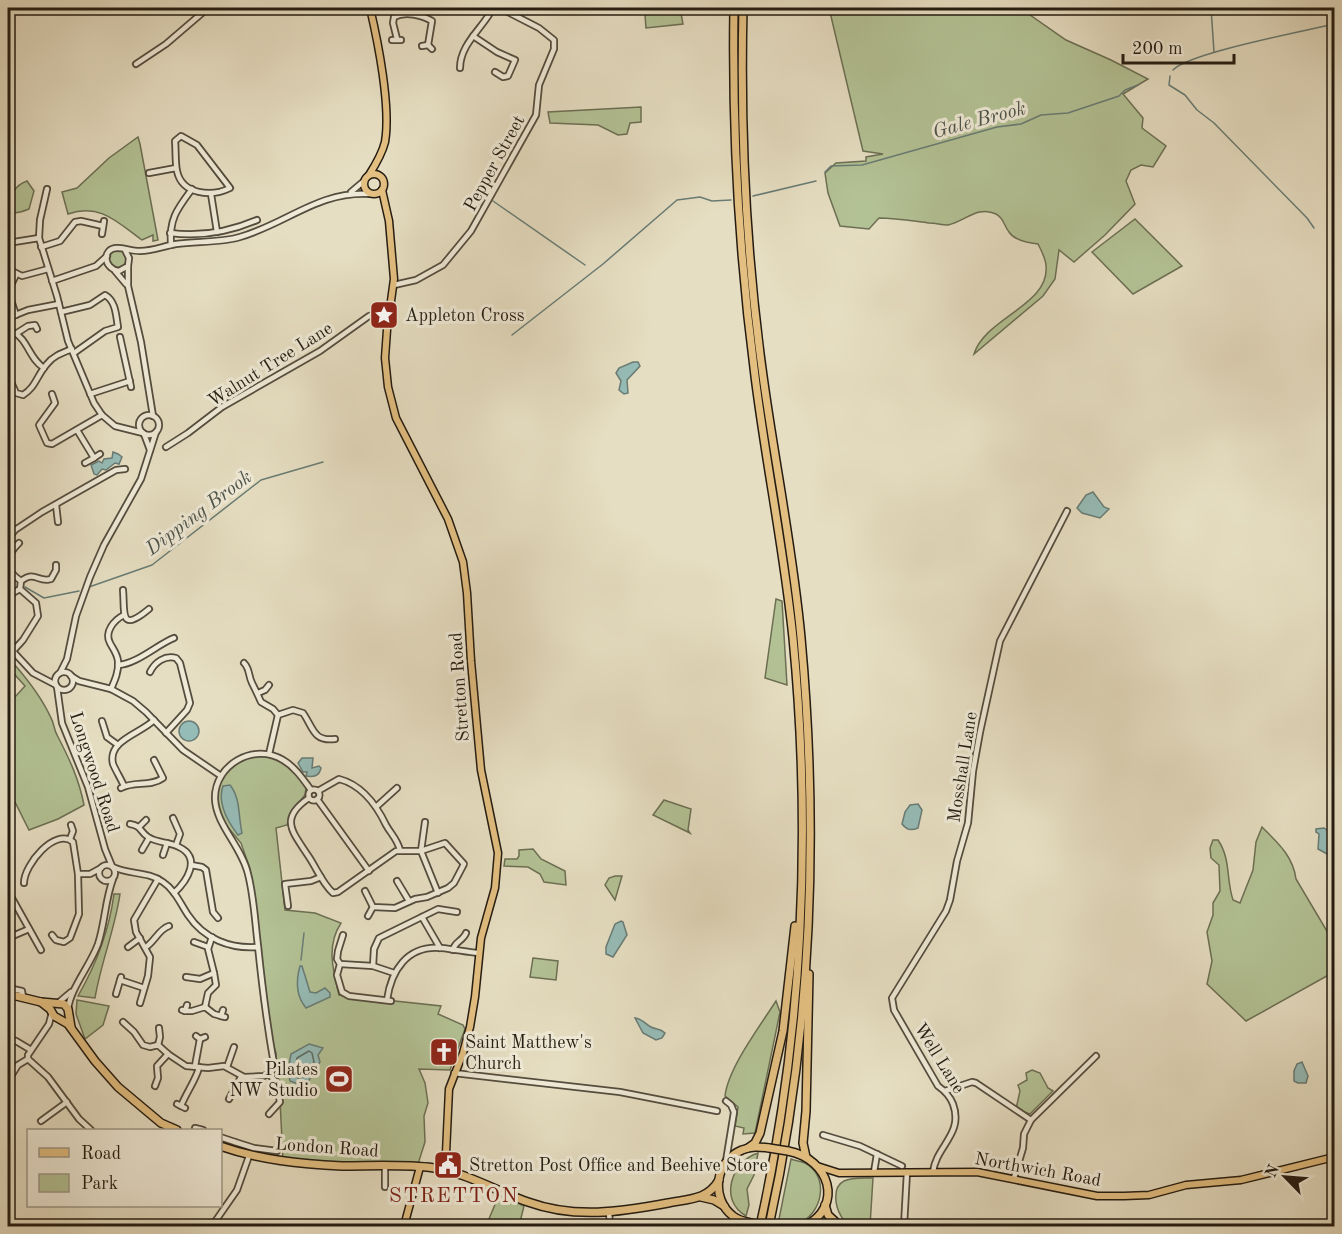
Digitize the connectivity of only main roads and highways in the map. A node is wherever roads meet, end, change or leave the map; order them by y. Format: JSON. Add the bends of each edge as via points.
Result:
{"nodes":[{"id":1,"x":370,"y":8,"type":"edge"},
{"id":2,"x":734,"y":8,"type":"edge"},
{"id":3,"x":743,"y":8,"type":"edge"},
{"id":4,"x":380,"y":158,"type":"junction"},
{"id":5,"x":369,"y":175,"type":"junction"},
{"id":6,"x":380,"y":176,"type":"junction"},
{"id":7,"x":382,"y":190,"type":"junction"},
{"id":8,"x":371,"y":194,"type":"junction"},
{"id":9,"x":387,"y":210,"type":"junction"},
{"id":10,"x":800,"y":900,"type":"junction"},
{"id":11,"x":807,"y":927,"type":"junction"},
{"id":12,"x":8,"y":994,"type":"edge"},
{"id":13,"x":41,"y":1002,"type":"junction"},
{"id":14,"x":58,"y":1003,"type":"junction"},
{"id":15,"x":68,"y":1010,"type":"junction"},
{"id":16,"x":56,"y":1015,"type":"junction"},
{"id":17,"x":72,"y":1029,"type":"junction"},
{"id":18,"x":173,"y":1129,"type":"edge"},
{"id":19,"x":222,"y":1147,"type":"edge"},
{"id":20,"x":748,"y":1148,"type":"junction"},
{"id":21,"x":806,"y":1156,"type":"junction"},
{"id":22,"x":1335,"y":1156,"type":"edge"},
{"id":23,"x":817,"y":1166,"type":"junction"},
{"id":24,"x":420,"y":1167,"type":"junction"},
{"id":25,"x":440,"y":1169,"type":"junction"},
{"id":26,"x":840,"y":1173,"type":"junction"},
{"id":27,"x":719,"y":1180,"type":"junction"},
{"id":28,"x":827,"y":1189,"type":"junction"},
{"id":29,"x":701,"y":1197,"type":"junction"},
{"id":30,"x":825,"y":1202,"type":"junction"},
{"id":31,"x":724,"y":1206,"type":"junction"},
{"id":32,"x":738,"y":1223,"type":"edge"},
{"id":33,"x":757,"y":1225,"type":"edge"},
{"id":34,"x":807,"y":1225,"type":"edge"},
{"id":35,"x":404,"y":1227,"type":"edge"},
{"id":36,"x":768,"y":1227,"type":"edge"},
{"id":37,"x":830,"y":1227,"type":"edge"},
{"id":38,"x":840,"y":1227,"type":"edge"}],
"edges":[{"from":1,"to":4,"type":"main road","via":[[384,92],[386,132]]},
{"from":2,"to":10,"type":"highway","via":[[735,135],[743,273],[796,677],[801,777]]},
{"from":3,"to":11,"type":"highway","via":[[743,123],[750,261],[804,673],[810,774]]},
{"from":4,"to":5,"type":"main road"},
{"from":4,"to":6,"type":"main road"},
{"from":5,"to":6,"type":"main road"},
{"from":5,"to":8,"type":"main road","via":[[364,187]]},
{"from":6,"to":7,"type":"main road","via":[[384,181]]},
{"from":7,"to":8,"type":"main road"},
{"from":7,"to":9,"type":"main road","name":"Stretton Road"},
{"from":8,"to":9,"type":"main road"},
{"from":9,"to":25,"type":"main road","name":"Stretton Road","via":[[394,285],[385,358],[392,405],[448,519],[466,576],[477,740],[498,853],[495,888],[478,953],[473,1010],[449,1089],[446,1153]]},
{"from":10,"to":20,"type":"highway","via":[[782,1038],[760,1133]]},
{"from":10,"to":33,"type":"highway","via":[[789,1049],[779,1123]]},
{"from":11,"to":21,"type":"highway","via":[[803,1148]]},
{"from":11,"to":36,"type":"highway","via":[[793,1085]]},
{"from":12,"to":13,"type":"highway"},
{"from":13,"to":14,"type":"highway"},
{"from":13,"to":16,"type":"highway"},
{"from":14,"to":15,"type":"highway"},
{"from":14,"to":16,"type":"highway","via":[[53,1007]]},
{"from":15,"to":16,"type":"highway","via":[[65,1016]]},
{"from":15,"to":17,"type":"highway"},
{"from":16,"to":17,"type":"highway"},
{"from":17,"to":18,"type":"highway","via":[[118,1087]]},
{"from":19,"to":24,"type":"highway","name":"London Road","via":[[249,1156],[308,1164]]},
{"from":20,"to":21,"type":"highway","bridge":true},
{"from":20,"to":27,"type":"highway","via":[[724,1164]]},
{"from":21,"to":23,"type":"highway"},
{"from":22,"to":26,"type":"main road","name":"Northwich Road","via":[[1241,1180],[1186,1185],[1149,1195],[1097,1196],[977,1172],[904,1169]]},
{"from":23,"to":26,"type":"main road","name":"Northwich Road"},
{"from":23,"to":28,"type":"highway"},
{"from":24,"to":25,"type":"highway","name":"London Road"},
{"from":24,"to":35,"type":"main road"},
{"from":25,"to":29,"type":"highway","name":"London Road","via":[[529,1203],[576,1213],[609,1212]]},
{"from":26,"to":28,"type":"main road"},
{"from":27,"to":29,"type":"highway","via":[[713,1190]]},
{"from":27,"to":31,"type":"highway"},
{"from":28,"to":30,"type":"highway"},
{"from":29,"to":31,"type":"highway"},
{"from":30,"to":34,"type":"highway","via":[[820,1214]]},
{"from":30,"to":38,"type":"highway","via":[[827,1214]]},
{"from":31,"to":32,"type":"highway"},
{"from":32,"to":33,"type":"highway"},
{"from":33,"to":36,"type":"highway","bridge":true},
{"from":34,"to":37,"type":"highway","via":[[821,1222]]}]}
